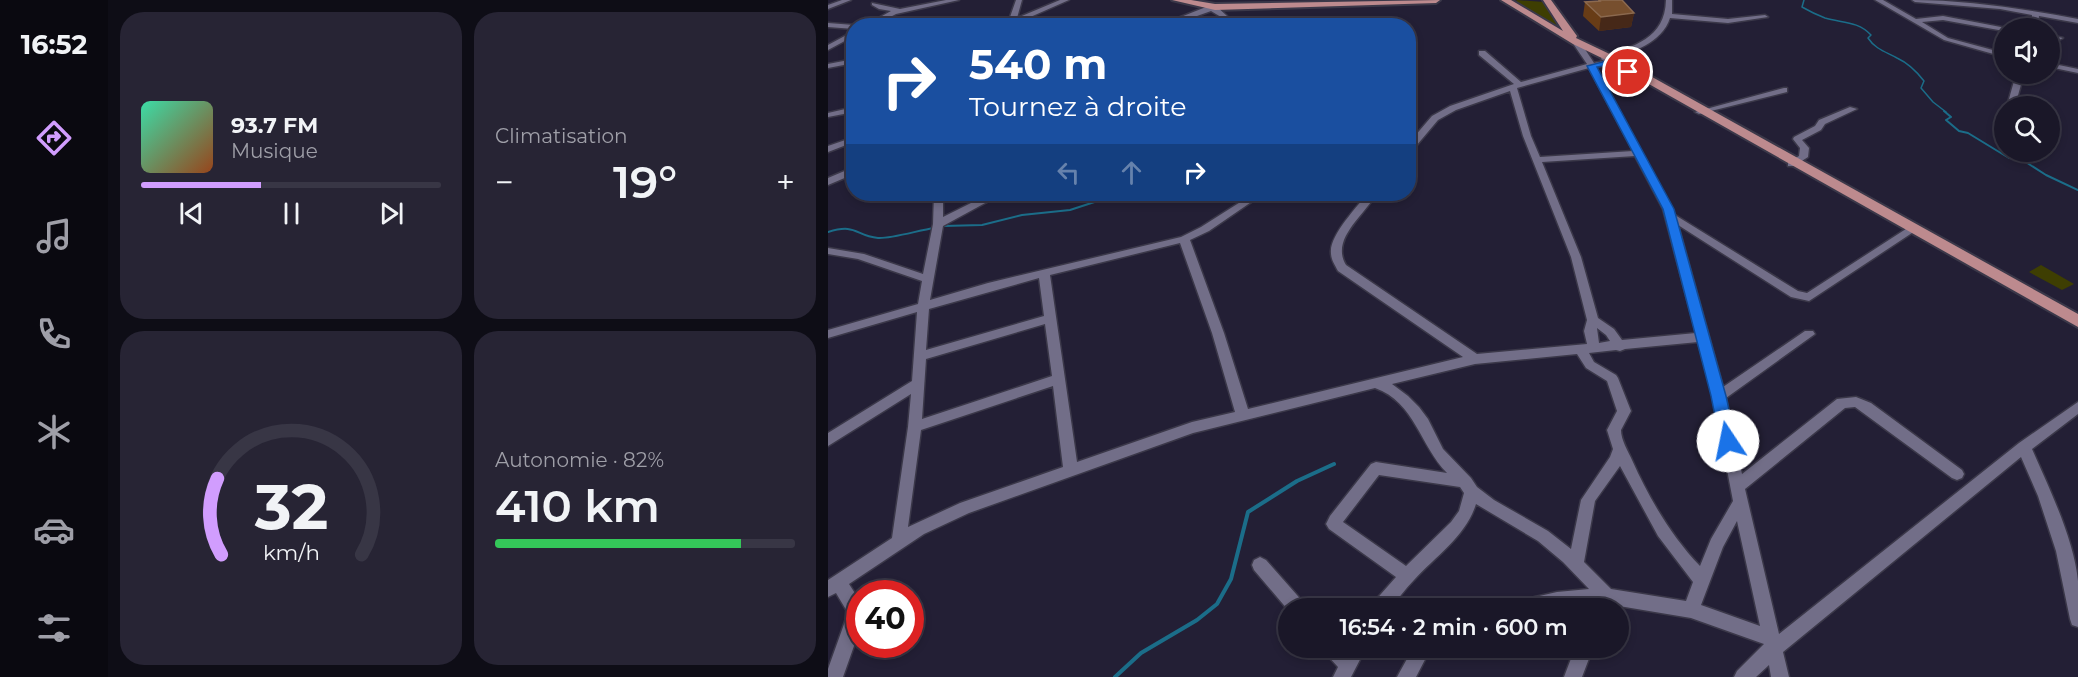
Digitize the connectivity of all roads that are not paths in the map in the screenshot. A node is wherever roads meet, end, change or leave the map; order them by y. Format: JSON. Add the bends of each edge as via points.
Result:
{"nodes":[{"id":1,"x":848,"y":0,"type":"edge"},
{"id":2,"x":956,"y":0,"type":"edge"},
{"id":3,"x":1019,"y":0,"type":"edge"},
{"id":4,"x":1066,"y":0,"type":"edge"},
{"id":5,"x":1176,"y":0,"type":"edge"},
{"id":6,"x":1192,"y":0,"type":"edge"},
{"id":7,"x":1436,"y":0,"type":"edge"},
{"id":8,"x":1505,"y":0,"type":"edge"},
{"id":9,"x":1547,"y":0,"type":"edge"},
{"id":10,"x":1669,"y":0,"type":"edge"},
{"id":11,"x":1878,"y":0,"type":"edge"},
{"id":12,"x":1915,"y":0,"type":"edge"},
{"id":13,"x":1333,"y":2,"type":"edge"},
{"id":14,"x":874,"y":4,"type":"dead end"},
{"id":15,"x":2000,"y":4,"type":"edge"},
{"id":16,"x":1213,"y":5,"type":"edge"},
{"id":17,"x":828,"y":7,"type":"edge"},
{"id":18,"x":904,"y":10,"type":"junction"},
{"id":19,"x":1899,"y":13,"type":"junction"},
{"id":20,"x":2036,"y":14,"type":"junction"},
{"id":21,"x":1668,"y":16,"type":"junction"},
{"id":22,"x":1765,"y":17,"type":"dead end"},
{"id":23,"x":881,"y":18,"type":"edge"},
{"id":24,"x":1015,"y":18,"type":"edge"},
{"id":25,"x":1027,"y":18,"type":"edge"},
{"id":26,"x":1181,"y":18,"type":"edge"},
{"id":27,"x":1224,"y":18,"type":"edge"},
{"id":28,"x":2035,"y":18,"type":"edge"},
{"id":29,"x":1930,"y":20,"type":"junction"},
{"id":30,"x":1915,"y":21,"type":"junction"},
{"id":31,"x":2078,"y":21,"type":"edge"},
{"id":32,"x":828,"y":25,"type":"edge"},
{"id":33,"x":846,"y":26,"type":"edge"},
{"id":34,"x":1994,"y":27,"type":"edge"},
{"id":35,"x":846,"y":38,"type":"edge"},
{"id":36,"x":1576,"y":42,"type":"junction"},
{"id":37,"x":828,"y":48,"type":"edge"},
{"id":38,"x":1994,"y":52,"type":"edge"},
{"id":39,"x":1482,"y":54,"type":"dead end"},
{"id":40,"x":1607,"y":59,"type":"junction"},
{"id":41,"x":846,"y":63,"type":"edge"},
{"id":42,"x":828,"y":66,"type":"edge"},
{"id":43,"x":1592,"y":66,"type":"junction"},
{"id":44,"x":2060,"y":67,"type":"edge"},
{"id":45,"x":2078,"y":71,"type":"edge"},
{"id":46,"x":1516,"y":86,"type":"junction"},
{"id":47,"x":1784,"y":90,"type":"dead end"},
{"id":48,"x":1853,"y":109,"type":"dead end"},
{"id":49,"x":846,"y":111,"type":"edge"},
{"id":50,"x":1702,"y":111,"type":"junction"},
{"id":51,"x":828,"y":115,"type":"edge"},
{"id":52,"x":1416,"y":138,"type":"edge"},
{"id":53,"x":846,"y":143,"type":"edge"},
{"id":54,"x":828,"y":149,"type":"edge"},
{"id":55,"x":1638,"y":153,"type":"junction"},
{"id":56,"x":1537,"y":160,"type":"junction"},
{"id":57,"x":1793,"y":163,"type":"junction"},
{"id":58,"x":846,"y":174,"type":"edge"},
{"id":59,"x":828,"y":182,"type":"edge"},
{"id":60,"x":938,"y":201,"type":"edge"},
{"id":61,"x":981,"y":201,"type":"edge"},
{"id":62,"x":1248,"y":201,"type":"edge"},
{"id":63,"x":1367,"y":201,"type":"edge"},
{"id":64,"x":966,"y":209,"type":"junction"},
{"id":65,"x":938,"y":213,"type":"junction"},
{"id":66,"x":1671,"y":217,"type":"junction"},
{"id":67,"x":938,"y":226,"type":"junction"},
{"id":68,"x":1912,"y":230,"type":"junction"},
{"id":69,"x":1184,"y":239,"type":"junction"},
{"id":70,"x":828,"y":251,"type":"edge"},
{"id":71,"x":1044,"y":273,"type":"junction"},
{"id":72,"x":927,"y":279,"type":"junction"},
{"id":73,"x":923,"y":305,"type":"junction"},
{"id":74,"x":1050,"y":318,"type":"junction"},
{"id":75,"x":1593,"y":320,"type":"junction"},
{"id":76,"x":2078,"y":321,"type":"edge"},
{"id":77,"x":2078,"y":326,"type":"edge"},
{"id":78,"x":828,"y":334,"type":"edge"},
{"id":79,"x":1809,"y":334,"type":"dead end"},
{"id":80,"x":1703,"y":337,"type":"junction"},
{"id":81,"x":1620,"y":347,"type":"junction"},
{"id":82,"x":1587,"y":349,"type":"junction"},
{"id":83,"x":920,"y":356,"type":"junction"},
{"id":84,"x":1476,"y":358,"type":"junction"},
{"id":85,"x":1058,"y":379,"type":"junction"},
{"id":86,"x":917,"y":384,"type":"junction"},
{"id":87,"x":1378,"y":384,"type":"junction"},
{"id":88,"x":1719,"y":396,"type":"junction"},
{"id":89,"x":2078,"y":407,"type":"edge"},
{"id":90,"x":1243,"y":416,"type":"junction"},
{"id":91,"x":915,"y":428,"type":"junction"},
{"id":92,"x":828,"y":440,"type":"edge"},
{"id":93,"x":2024,"y":447,"type":"junction"},
{"id":94,"x":1620,"y":449,"type":"junction"},
{"id":95,"x":1071,"y":471,"type":"junction"},
{"id":96,"x":1957,"y":474,"type":"dead end"},
{"id":97,"x":1737,"y":486,"type":"junction"},
{"id":98,"x":1469,"y":487,"type":"junction"},
{"id":99,"x":1740,"y":502,"type":"junction"},
{"id":100,"x":1486,"y":504,"type":"junction"},
{"id":101,"x":1465,"y":514,"type":"junction"},
{"id":102,"x":899,"y":542,"type":"junction"},
{"id":103,"x":2071,"y":549,"type":"edge"},
{"id":104,"x":1260,"y":565,"type":"dead end"},
{"id":105,"x":1575,"y":566,"type":"junction"},
{"id":106,"x":1407,"y":576,"type":"junction"},
{"id":107,"x":1702,"y":580,"type":"junction"},
{"id":108,"x":833,"y":585,"type":"edge"},
{"id":109,"x":1288,"y":598,"type":"edge"},
{"id":110,"x":1388,"y":598,"type":"edge"},
{"id":111,"x":1600,"y":598,"type":"edge"},
{"id":112,"x":1629,"y":605,"type":"edge"},
{"id":113,"x":1691,"y":610,"type":"junction"},
{"id":114,"x":2078,"y":619,"type":"edge"},
{"id":115,"x":1772,"y":643,"type":"junction"},
{"id":116,"x":1416,"y":658,"type":"edge"},
{"id":117,"x":1580,"y":658,"type":"edge"},
{"id":118,"x":834,"y":677,"type":"edge"},
{"id":119,"x":1406,"y":677,"type":"edge"},
{"id":120,"x":1573,"y":677,"type":"edge"},
{"id":121,"x":1743,"y":677,"type":"edge"},
{"id":122,"x":1780,"y":677,"type":"edge"}],
"edges":[{"from":1,"to":17,"type":"street"},
{"from":2,"to":18,"type":"street"},
{"from":3,"to":24,"type":"street"},
{"from":4,"to":25,"type":"street"},
{"from":5,"to":16,"type":"main road"},
{"from":6,"to":16,"type":"main road"},
{"from":7,"to":13,"type":"main road"},
{"from":8,"to":36,"type":"main road"},
{"from":9,"to":36,"type":"main road"},
{"from":10,"to":21,"type":"street"},
{"from":11,"to":19,"type":"street"},
{"from":12,"to":15,"type":"street"},
{"from":13,"to":16,"type":"main road"},
{"from":14,"to":18,"type":"street"},
{"from":15,"to":20,"type":"street"},
{"from":16,"to":26,"type":"street"},
{"from":16,"to":27,"type":"street"},
{"from":18,"to":23,"type":"street"},
{"from":19,"to":29,"type":"street","via":[[1918,14]]},
{"from":19,"to":30,"type":"street"},
{"from":20,"to":28,"type":"street"},
{"from":20,"to":31,"type":"street"},
{"from":21,"to":22,"type":"street","via":[[1728,21]]},
{"from":21,"to":40,"type":"street","via":[[1652,39]]},
{"from":29,"to":30,"type":"street"},
{"from":29,"to":34,"type":"street","via":[[1943,18]]},
{"from":30,"to":38,"type":"street","via":[[1957,43]]},
{"from":32,"to":33,"type":"street"},
{"from":35,"to":37,"type":"street"},
{"from":36,"to":40,"type":"main road"},
{"from":36,"to":43,"type":"street"},
{"from":39,"to":46,"type":"street"},
{"from":40,"to":43,"type":"street"},
{"from":40,"to":50,"type":"main road"},
{"from":41,"to":42,"type":"street"},
{"from":43,"to":46,"type":"street"},
{"from":43,"to":55,"type":"street"},
{"from":44,"to":45,"type":"street"},
{"from":46,"to":52,"type":"street","via":[[1441,114]]},
{"from":46,"to":56,"type":"street","via":[[1518,111]]},
{"from":47,"to":50,"type":"street"},
{"from":48,"to":57,"type":"street","via":[[1822,122],[1797,139],[1805,149],[1803,158]]},
{"from":49,"to":51,"type":"street"},
{"from":50,"to":57,"type":"main road"},
{"from":53,"to":54,"type":"street"},
{"from":55,"to":56,"type":"street"},
{"from":55,"to":66,"type":"street"},
{"from":56,"to":75,"type":"street","via":[[1576,257]]},
{"from":57,"to":68,"type":"main road"},
{"from":58,"to":59,"type":"street"},
{"from":60,"to":65,"type":"street"},
{"from":61,"to":64,"type":"street"},
{"from":62,"to":69,"type":"street"},
{"from":63,"to":84,"type":"street","via":[[1338,240],[1337,261]]},
{"from":64,"to":65,"type":"street"},
{"from":64,"to":67,"type":"street"},
{"from":65,"to":67,"type":"street"},
{"from":66,"to":68,"type":"street","via":[[1804,297]]},
{"from":66,"to":80,"type":"street"},
{"from":67,"to":72,"type":"street"},
{"from":68,"to":76,"type":"main road"},
{"from":68,"to":77,"type":"main road"},
{"from":69,"to":71,"type":"street"},
{"from":69,"to":90,"type":"street"},
{"from":70,"to":72,"type":"street","via":[[860,256]]},
{"from":71,"to":73,"type":"street"},
{"from":71,"to":74,"type":"street"},
{"from":72,"to":73,"type":"street"},
{"from":73,"to":78,"type":"street"},
{"from":73,"to":83,"type":"street"},
{"from":74,"to":83,"type":"street"},
{"from":74,"to":85,"type":"street"},
{"from":75,"to":81,"type":"street","via":[[1611,332]]},
{"from":75,"to":82,"type":"street"},
{"from":79,"to":88,"type":"street"},
{"from":80,"to":81,"type":"street"},
{"from":80,"to":88,"type":"street"},
{"from":81,"to":82,"type":"street"},
{"from":82,"to":84,"type":"street"},
{"from":82,"to":94,"type":"street","via":[[1590,365],[1612,378],[1624,408],[1614,430]]},
{"from":83,"to":86,"type":"street"},
{"from":84,"to":87,"type":"street"},
{"from":85,"to":91,"type":"street"},
{"from":85,"to":95,"type":"street"},
{"from":86,"to":91,"type":"street"},
{"from":86,"to":92,"type":"street"},
{"from":87,"to":90,"type":"street"},
{"from":87,"to":98,"type":"street","via":[[1398,394],[1423,423],[1437,452]]},
{"from":88,"to":97,"type":"street"},
{"from":89,"to":93,"type":"street"},
{"from":90,"to":95,"type":"street","via":[[1192,428]]},
{"from":91,"to":102,"type":"street"},
{"from":93,"to":103,"type":"street"},
{"from":93,"to":115,"type":"street"},
{"from":94,"to":105,"type":"street","via":[[1613,469],[1588,500]]},
{"from":94,"to":107,"type":"street","via":[[1678,554]]},
{"from":95,"to":102,"type":"street","via":[[965,508]]},
{"from":96,"to":97,"type":"street","via":[[1866,407],[1849,401]]},
{"from":97,"to":99,"type":"street"},
{"from":98,"to":100,"type":"street"},
{"from":98,"to":101,"type":"street"},
{"from":98,"to":106,"type":"street","via":[[1376,468],[1335,521]]},
{"from":99,"to":107,"type":"street","via":[[1716,544]]},
{"from":99,"to":115,"type":"street"},
{"from":100,"to":101,"type":"street"},
{"from":100,"to":105,"type":"street","via":[[1546,538]]},
{"from":101,"to":106,"type":"street"},
{"from":102,"to":108,"type":"street"},
{"from":103,"to":114,"type":"street"},
{"from":104,"to":109,"type":"street"},
{"from":105,"to":111,"type":"street"},
{"from":106,"to":110,"type":"street"},
{"from":107,"to":113,"type":"street"},
{"from":108,"to":118,"type":"street","via":[[857,612]]},
{"from":112,"to":113,"type":"street"},
{"from":113,"to":115,"type":"street"},
{"from":115,"to":121,"type":"street"},
{"from":115,"to":122,"type":"street"},
{"from":116,"to":119,"type":"street"},
{"from":117,"to":120,"type":"street"}]}
